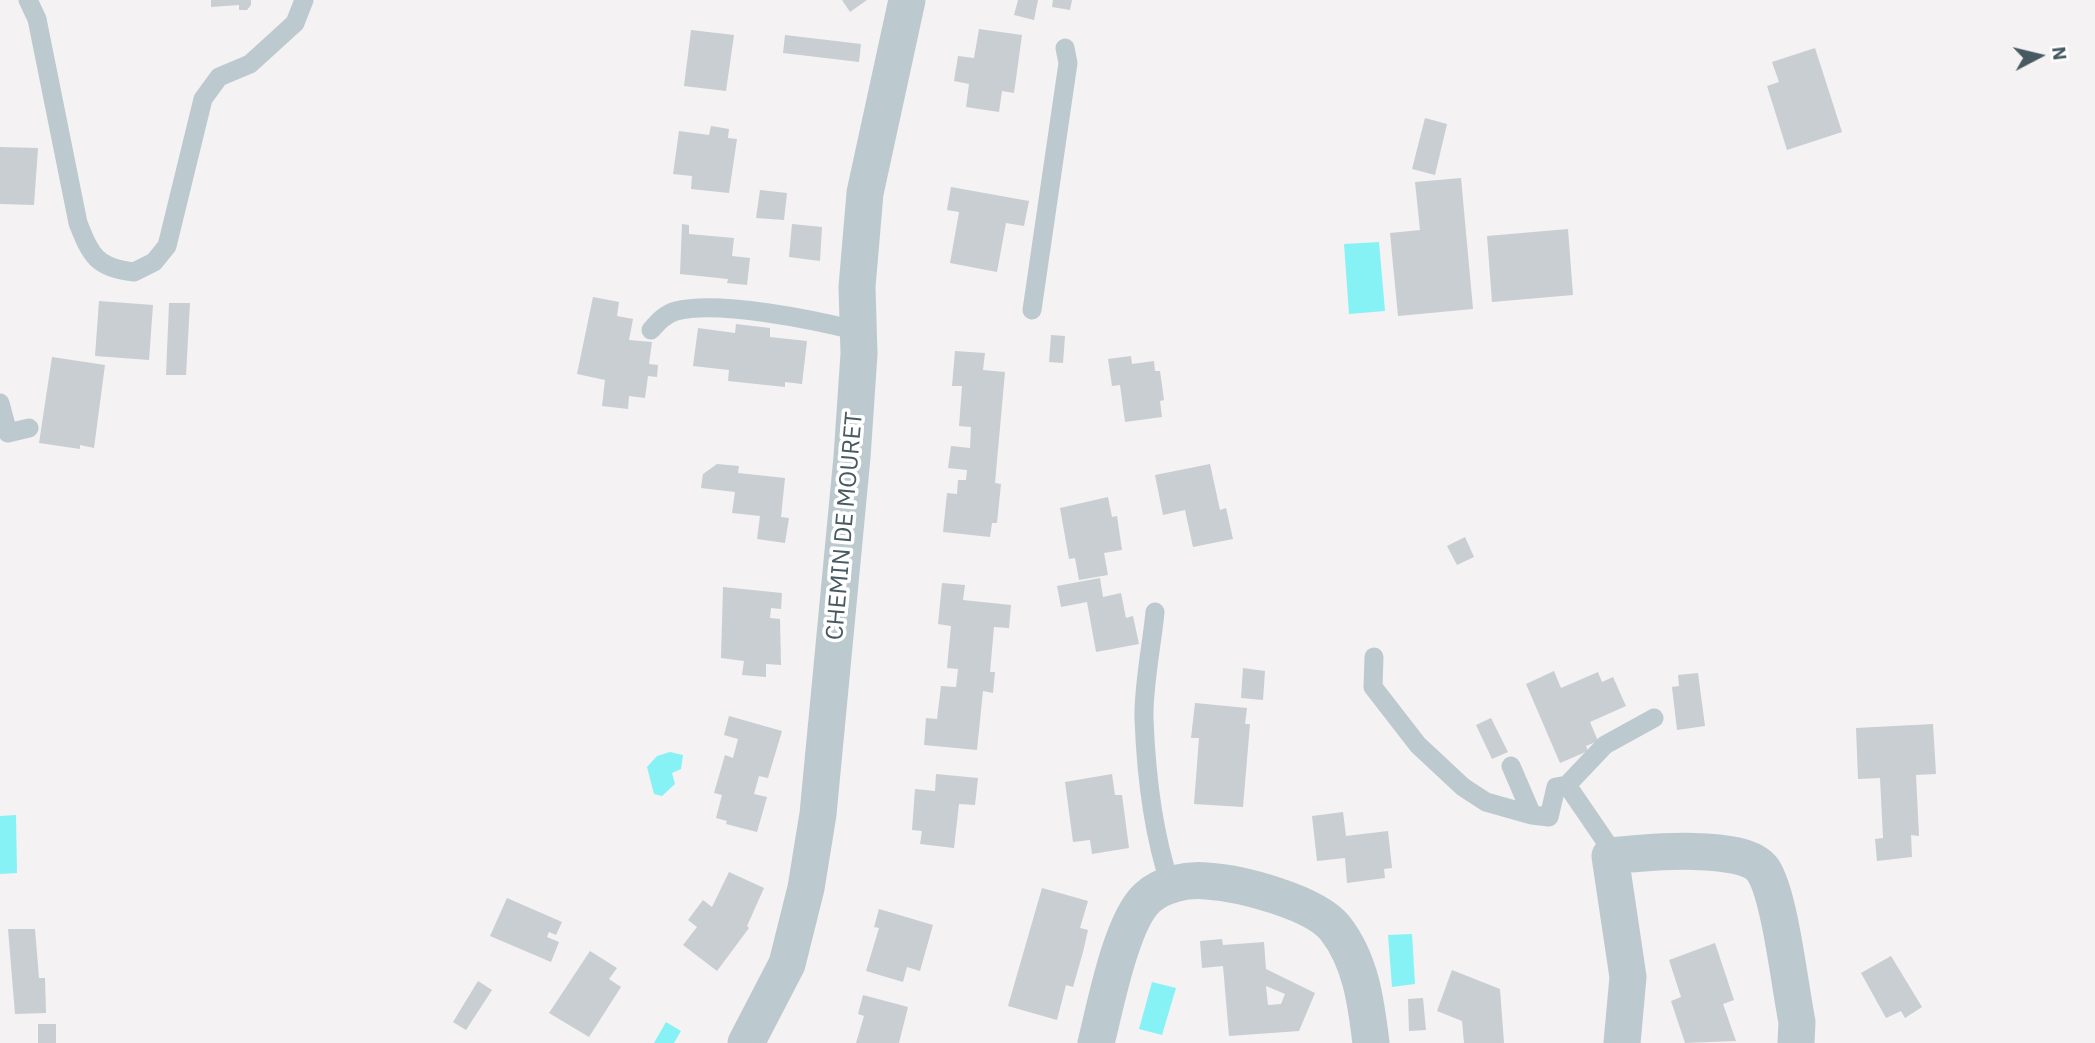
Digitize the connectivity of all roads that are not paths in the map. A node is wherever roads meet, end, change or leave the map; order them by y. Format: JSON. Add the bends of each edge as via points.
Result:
{"nodes":[{"id":1,"x":28,"y":0,"type":"edge"},
{"id":2,"x":304,"y":0,"type":"edge"},
{"id":3,"x":907,"y":0,"type":"edge"},
{"id":4,"x":1065,"y":48,"type":"dead end"},
{"id":5,"x":1032,"y":310,"type":"dead end"},
{"id":6,"x":651,"y":330,"type":"dead end"},
{"id":7,"x":858,"y":331,"type":"junction"},
{"id":8,"x":0,"y":404,"type":"edge"},
{"id":9,"x":29,"y":428,"type":"dead end"},
{"id":10,"x":1155,"y":611,"type":"dead end"},
{"id":11,"x":1374,"y":657,"type":"dead end"},
{"id":12,"x":1654,"y":718,"type":"dead end"},
{"id":13,"x":1511,"y":766,"type":"dead end"},
{"id":14,"x":1567,"y":785,"type":"junction"},
{"id":15,"x":1532,"y":815,"type":"junction"},
{"id":16,"x":1611,"y":856,"type":"junction"},
{"id":17,"x":1170,"y":884,"type":"junction"},
{"id":18,"x":746,"y":1043,"type":"edge"},
{"id":19,"x":1096,"y":1043,"type":"edge"},
{"id":20,"x":1371,"y":1043,"type":"edge"},
{"id":21,"x":1622,"y":1043,"type":"edge"},
{"id":22,"x":1796,"y":1043,"type":"edge"}],
"edges":[{"from":1,"to":2,"type":"lane","via":[[37,19],[78,223],[89,252],[104,266],[134,272],[167,246],[203,99],[219,77],[250,64],[295,23]]},
{"from":3,"to":7,"type":"street","name":"CHEMIN DE MOURET","via":[[864,193]]},
{"from":4,"to":5,"type":"lane","via":[[1068,63]]},
{"from":6,"to":7,"type":"lane","via":[[675,311],[692,309],[815,320]]},
{"from":7,"to":18,"type":"street","name":"CHEMIN DE MOURET","via":[[852,457],[816,826],[787,964]]},
{"from":8,"to":9,"type":"lane","via":[[8,433]]},
{"from":10,"to":17,"type":"lane","via":[[1144,717],[1163,865]]},
{"from":11,"to":15,"type":"lane","via":[[1373,687],[1418,745],[1486,802]]},
{"from":12,"to":14,"type":"lane","via":[[1605,745]]},
{"from":13,"to":15,"type":"lane"},
{"from":14,"to":15,"type":"lane","via":[[1556,787],[1549,817]]},
{"from":14,"to":16,"type":"lane"},
{"from":16,"to":21,"type":"street","via":[[1628,977]]},
{"from":16,"to":22,"type":"street","via":[[1657,851],[1727,854],[1749,859],[1762,868],[1774,896],[1797,1022]]},
{"from":17,"to":19,"type":"street","via":[[1146,898],[1130,924]]},
{"from":17,"to":20,"type":"street","via":[[1207,881],[1251,891],[1302,904],[1333,925],[1351,950],[1365,995]]}]}
